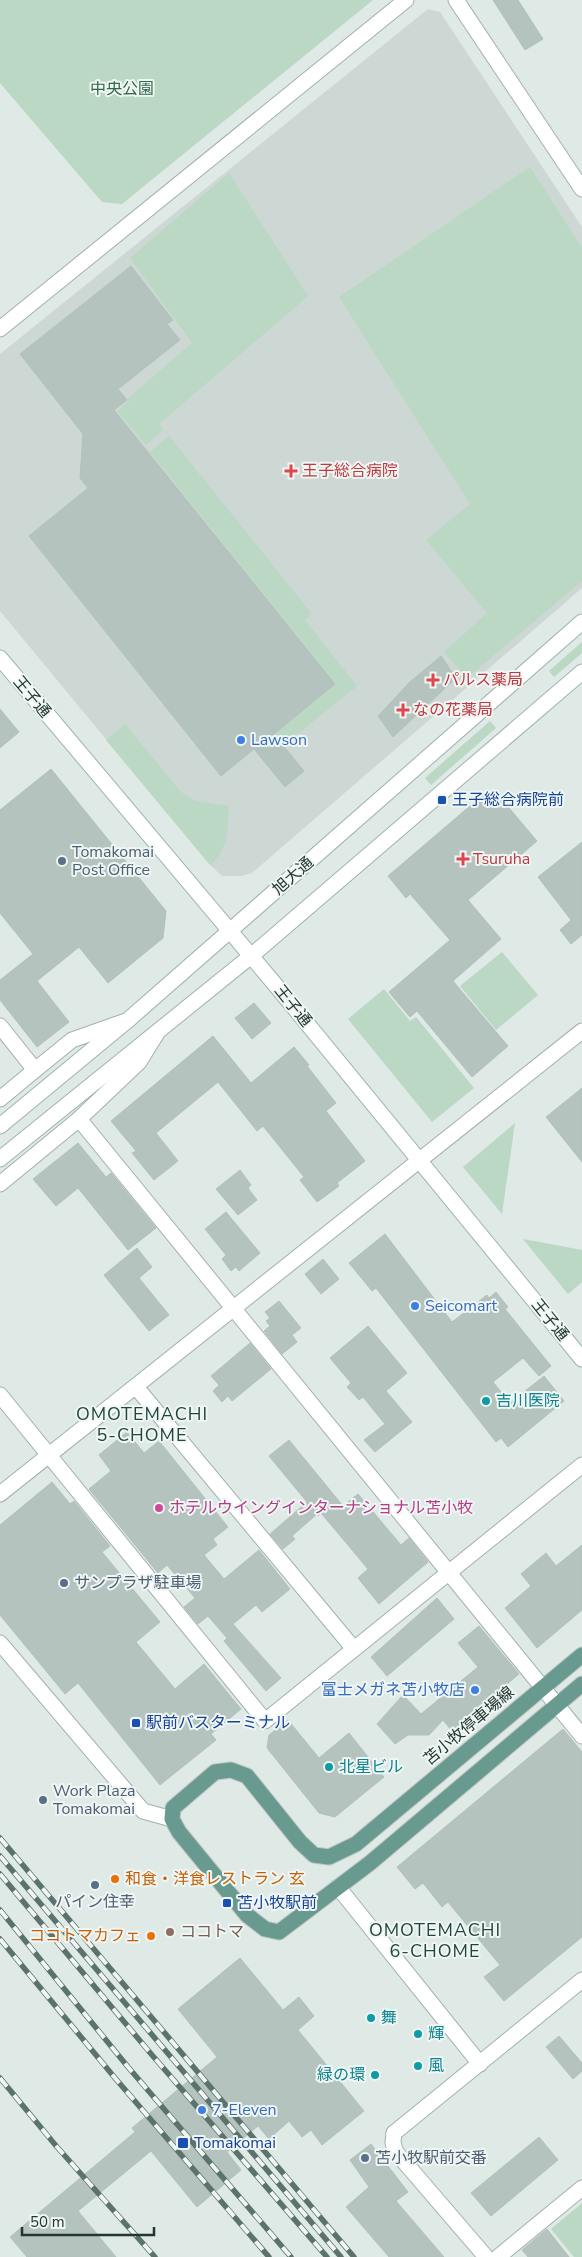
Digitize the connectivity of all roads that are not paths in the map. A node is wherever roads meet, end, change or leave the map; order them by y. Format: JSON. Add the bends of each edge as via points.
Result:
{"nodes":[{"id":1,"x":406,"y":0,"type":"edge"},
{"id":2,"x":456,"y":0,"type":"edge"},
{"id":3,"x":582,"y":189,"type":"edge"},
{"id":4,"x":0,"y":329,"type":"edge"},
{"id":5,"x":582,"y":622,"type":"edge"},
{"id":6,"x":0,"y":658,"type":"edge"},
{"id":7,"x":582,"y":672,"type":"edge"},
{"id":8,"x":230,"y":931,"type":"junction"},
{"id":9,"x":251,"y":956,"type":"junction"},
{"id":10,"x":127,"y":1020,"type":"junction"},
{"id":11,"x":0,"y":1026,"type":"edge"},
{"id":12,"x":159,"y":1030,"type":"junction"},
{"id":13,"x":582,"y":1031,"type":"edge"},
{"id":14,"x":35,"y":1070,"type":"junction"},
{"id":15,"x":0,"y":1099,"type":"edge"},
{"id":16,"x":79,"y":1119,"type":"junction"},
{"id":17,"x":0,"y":1126,"type":"edge"},
{"id":18,"x":0,"y":1159,"type":"edge"},
{"id":19,"x":420,"y":1161,"type":"junction"},
{"id":20,"x":0,"y":1184,"type":"edge"},
{"id":21,"x":234,"y":1310,"type":"junction"},
{"id":22,"x":582,"y":1359,"type":"edge"},
{"id":23,"x":136,"y":1387,"type":"junction"},
{"id":24,"x":0,"y":1395,"type":"edge"},
{"id":25,"x":50,"y":1456,"type":"junction"},
{"id":26,"x":582,"y":1465,"type":"edge"},
{"id":27,"x":0,"y":1494,"type":"edge"},
{"id":28,"x":448,"y":1572,"type":"junction"},
{"id":29,"x":0,"y":1644,"type":"edge"},
{"id":30,"x":354,"y":1650,"type":"junction"},
{"id":31,"x":582,"y":1655,"type":"edge"},
{"id":32,"x":582,"y":1684,"type":"edge"},
{"id":33,"x":542,"y":1688,"type":"junction"},
{"id":34,"x":556,"y":1706,"type":"junction"},
{"id":35,"x":582,"y":1736,"type":"edge"},
{"id":36,"x":172,"y":1819,"type":"junction"},
{"id":37,"x":338,"y":1887,"type":"junction"},
{"id":38,"x":582,"y":1980,"type":"edge"},
{"id":39,"x":480,"y":2064,"type":"junction"},
{"id":40,"x":582,"y":2188,"type":"edge"},
{"id":41,"x":486,"y":2257,"type":"edge"},
{"id":42,"x":498,"y":2257,"type":"edge"}],
"edges":[{"from":1,"to":4,"type":"street"},
{"from":2,"to":3,"type":"street"},
{"from":5,"to":8,"type":"street","name":"旭大通"},
{"from":6,"to":8,"type":"street","name":"王子通"},
{"from":7,"to":9,"type":"street","name":"旭大通"},
{"from":8,"to":9,"type":"street","name":"王子通"},
{"from":8,"to":10,"type":"street","name":"旭大通"},
{"from":9,"to":12,"type":"street","name":"旭大通"},
{"from":9,"to":19,"type":"street","name":"王子通"},
{"from":10,"to":14,"type":"street","via":[[72,1040]]},
{"from":10,"to":17,"type":"street","name":"旭大通"},
{"from":11,"to":14,"type":"street"},
{"from":12,"to":16,"type":"street","via":[[139,1062]]},
{"from":12,"to":18,"type":"street","name":"旭大通"},
{"from":13,"to":19,"type":"street"},
{"from":14,"to":15,"type":"street"},
{"from":16,"to":20,"type":"street"},
{"from":16,"to":21,"type":"street"},
{"from":19,"to":21,"type":"street"},
{"from":19,"to":22,"type":"street","name":"王子通"},
{"from":21,"to":23,"type":"street"},
{"from":21,"to":28,"type":"street"},
{"from":23,"to":25,"type":"street"},
{"from":23,"to":30,"type":"street"},
{"from":24,"to":25,"type":"street"},
{"from":25,"to":27,"type":"street"},
{"from":25,"to":30,"type":"street","via":[[265,1721]]},
{"from":26,"to":28,"type":"street"},
{"from":28,"to":30,"type":"street"},
{"from":28,"to":33,"type":"street"},
{"from":29,"to":36,"type":"street","via":[[143,1811]]},
{"from":31,"to":33,"type":"main road","name":"苫小牧停車場線"},
{"from":32,"to":34,"type":"main road"},
{"from":33,"to":34,"type":"street"},
{"from":33,"to":36,"type":"main road","name":"苫小牧停車場線","via":[[356,1844],[329,1857],[314,1855],[307,1849],[247,1776],[231,1770],[215,1772],[173,1808]]},
{"from":34,"to":35,"type":"street"},
{"from":34,"to":37,"type":"main road"},
{"from":36,"to":37,"type":"main road","via":[[191,1850],[234,1901],[265,1929],[279,1932]]},
{"from":37,"to":39,"type":"street"},
{"from":38,"to":39,"type":"street"},
{"from":39,"to":41,"type":"street","via":[[394,2133],[392,2142],[395,2151]]},
{"from":40,"to":42,"type":"street"}]}
